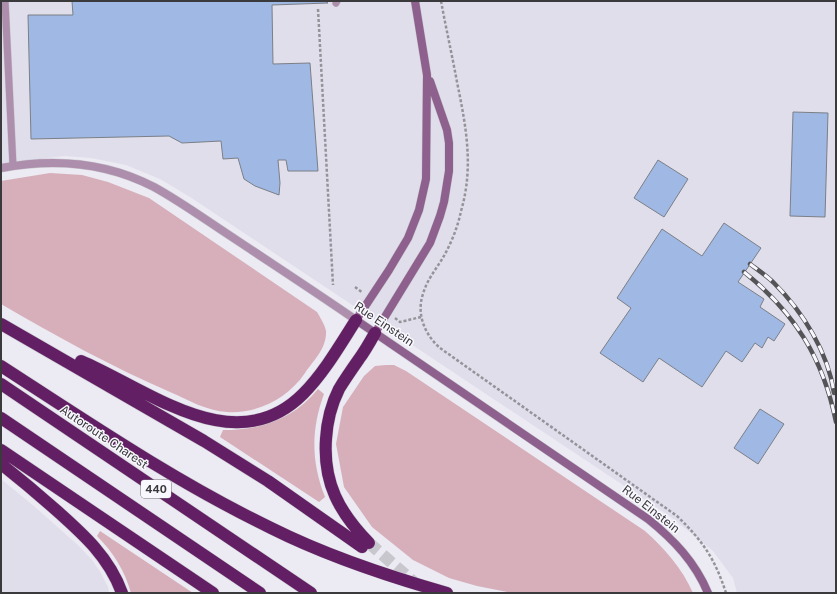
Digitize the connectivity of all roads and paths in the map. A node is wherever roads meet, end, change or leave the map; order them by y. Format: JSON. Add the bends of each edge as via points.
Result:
{"nodes":[{"id":1,"x":5,"y":1,"type":"edge"},
{"id":2,"x":415,"y":1,"type":"edge"},
{"id":3,"x":318,"y":9,"type":"dead end"},
{"id":4,"x":427,"y":75,"type":"junction"},
{"id":5,"x":13,"y":166,"type":"junction"},
{"id":6,"x":1,"y":168,"type":"edge"},
{"id":7,"x":333,"y":286,"type":"dead end"},
{"id":8,"x":356,"y":320,"type":"junction"},
{"id":9,"x":400,"y":322,"type":"dead end"},
{"id":10,"x":1,"y":324,"type":"edge"},
{"id":11,"x":375,"y":333,"type":"junction"},
{"id":12,"x":20,"y":335,"type":"junction"},
{"id":13,"x":1,"y":366,"type":"edge"},
{"id":14,"x":1,"y":384,"type":"edge"},
{"id":15,"x":1,"y":418,"type":"edge"},
{"id":16,"x":1,"y":450,"type":"edge"},
{"id":17,"x":1,"y":464,"type":"edge"},
{"id":18,"x":122,"y":593,"type":"edge"},
{"id":19,"x":213,"y":593,"type":"edge"},
{"id":20,"x":260,"y":593,"type":"edge"},
{"id":21,"x":311,"y":593,"type":"edge"},
{"id":22,"x":447,"y":593,"type":"edge"},
{"id":23,"x":708,"y":593,"type":"edge"},
{"id":24,"x":726,"y":593,"type":"edge"}],
"edges":[{"from":1,"to":5,"type":"lane"},
{"from":2,"to":4,"type":"street"},
{"from":3,"to":7,"type":"path"},
{"from":4,"to":8,"type":"street","via":[[426,179],[415,224],[400,253]]},
{"from":4,"to":11,"type":"street","via":[[447,130],[449,171],[444,202],[430,244]]},
{"from":5,"to":6,"type":"street","name":"Rue Einstein"},
{"from":5,"to":8,"type":"street","name":"Rue Einstein","via":[[45,162],[82,164],[118,172],[135,179],[169,196]]},
{"from":8,"to":11,"type":"street","name":"Rue Einstein"},
{"from":8,"to":12,"type":"highway","via":[[315,381],[294,402],[266,418],[235,423],[211,420],[183,411],[84,362]]},
{"from":9,"to":24,"type":"path","via":[[421,317],[427,334],[440,348],[677,516],[714,561]]},
{"from":10,"to":12,"type":"highway"},
{"from":11,"to":12,"type":"highway","via":[[339,390],[330,415],[326,447],[329,480],[334,494],[365,545],[235,460]]},
{"from":11,"to":23,"type":"street","name":"Rue Einstein","via":[[648,519],[681,548]]},
{"from":13,"to":22,"type":"highway","via":[[194,488],[259,523],[353,563]]},
{"from":14,"to":21,"type":"highway","name":"Autoroute Charest","number":"440"},
{"from":15,"to":20,"type":"highway","number":"440"},
{"from":16,"to":19,"type":"highway"},
{"from":17,"to":18,"type":"highway","via":[[97,548],[114,573]]}]}
